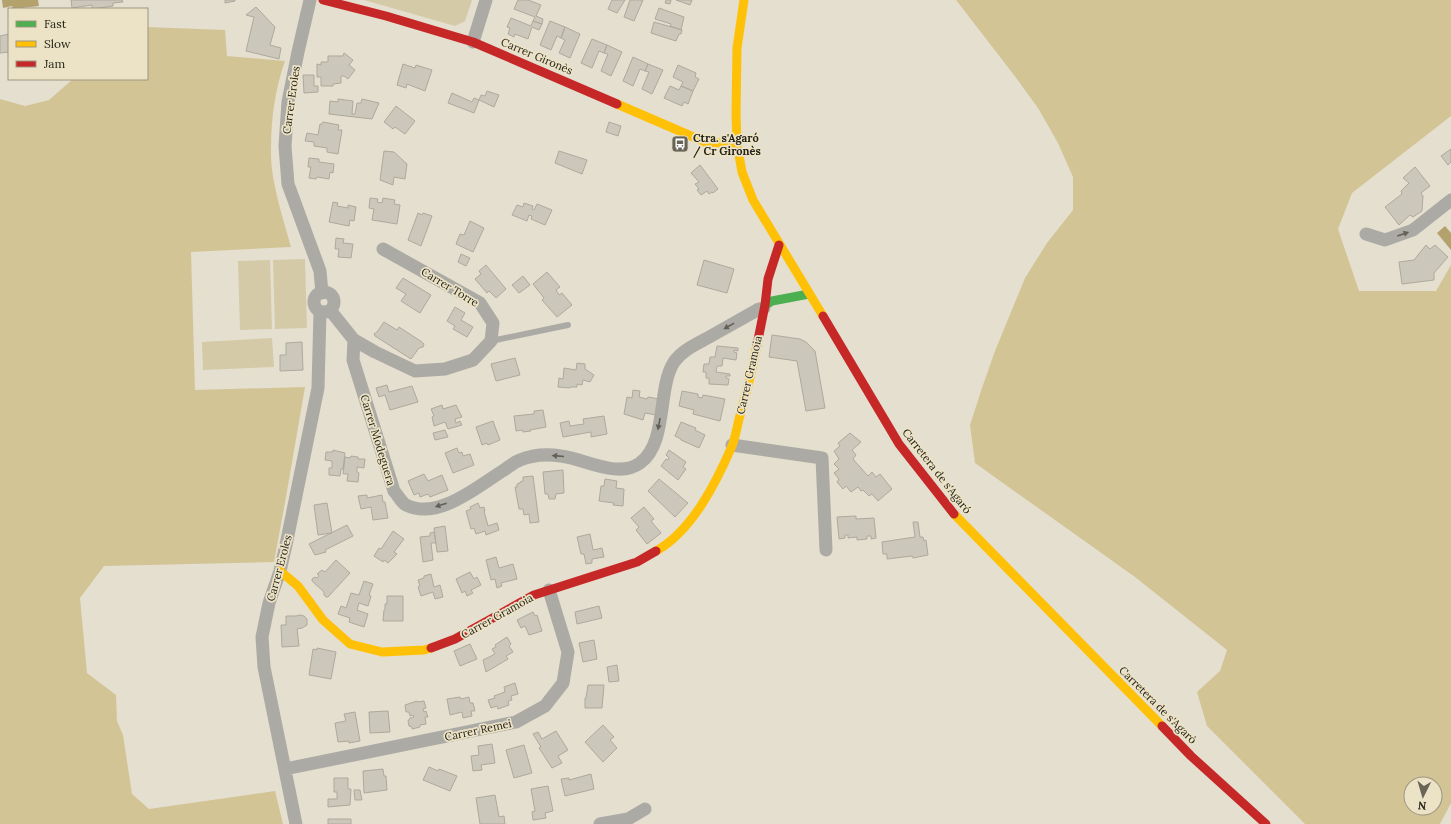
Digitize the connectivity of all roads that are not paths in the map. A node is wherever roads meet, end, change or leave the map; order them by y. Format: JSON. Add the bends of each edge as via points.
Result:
{"nodes":[{"id":1,"x":310,"y":0,"type":"edge"},
{"id":2,"x":323,"y":0,"type":"edge"},
{"id":3,"x":486,"y":0,"type":"edge"},
{"id":4,"x":744,"y":0,"type":"edge"},
{"id":5,"x":473,"y":42,"type":"junction"},
{"id":6,"x":737,"y":144,"type":"junction"},
{"id":7,"x":1451,"y":200,"type":"edge"},
{"id":8,"x":1366,"y":234,"type":"dead end"},
{"id":9,"x":779,"y":245,"type":"junction"},
{"id":10,"x":383,"y":249,"type":"dead end"},
{"id":11,"x":790,"y":274,"type":"junction"},
{"id":12,"x":768,"y":279,"type":"junction"},
{"id":13,"x":809,"y":294,"type":"junction"},
{"id":14,"x":787,"y":298,"type":"junction"},
{"id":15,"x":764,"y":307,"type":"junction"},
{"id":16,"x":325,"y":311,"type":"junction"},
{"id":17,"x":568,"y":326,"type":"dead end"},
{"id":18,"x":354,"y":340,"type":"junction"},
{"id":19,"x":491,"y":342,"type":"junction"},
{"id":20,"x":732,"y":445,"type":"junction"},
{"id":21,"x":826,"y":550,"type":"dead end"},
{"id":22,"x":280,"y":571,"type":"junction"},
{"id":23,"x":549,"y":590,"type":"junction"},
{"id":24,"x":285,"y":769,"type":"junction"},
{"id":25,"x":646,"y":809,"type":"dead end"},
{"id":26,"x":296,"y":824,"type":"edge"},
{"id":27,"x":600,"y":824,"type":"edge"},
{"id":28,"x":1266,"y":824,"type":"edge"}],
"edges":[{"from":1,"to":16,"type":"street","name":"Carrer Eroles","via":[[288,102],[285,146],[288,184],[320,271],[322,293],[317,295],[315,307]]},
{"from":2,"to":5,"type":"street","name":"Carrer Gironès"},
{"from":3,"to":5,"type":"street"},
{"from":4,"to":6,"type":"street","name":"Carretera de s'Agaró","via":[[737,48]]},
{"from":5,"to":6,"type":"street","name":"Carrer Gironès","via":[[705,142]]},
{"from":6,"to":9,"type":"street","name":"Carretera de s'Agaró","via":[[742,172],[753,200]]},
{"from":8,"to":7,"type":"street","one_way":true,"via":[[1385,240],[1413,230]]},
{"from":9,"to":11,"type":"street","name":"Carretera de s'Agaró"},
{"from":9,"to":12,"type":"street","name":"Carrer Gramoia"},
{"from":10,"to":19,"type":"street","name":"Carrer Torre","via":[[480,303],[493,323]]},
{"from":11,"to":12,"type":"street"},
{"from":11,"to":13,"type":"street","name":"Carretera de s'Agaró"},
{"from":11,"to":14,"type":"street"},
{"from":12,"to":15,"type":"street","name":"Carrer Gramoia"},
{"from":13,"to":14,"type":"street"},
{"from":13,"to":28,"type":"street","name":"Carretera de s'Agaró","via":[[899,444],[952,512],[1191,756]]},
{"from":14,"to":15,"type":"street","via":[[772,301]]},
{"from":15,"to":18,"type":"street","name":"Carrer Modeguera","one_way":true,"via":[[685,351],[675,361],[668,375],[657,436],[650,452],[640,463],[626,469],[605,467],[562,456],[541,455],[519,460],[459,498],[439,507],[420,509],[405,504],[394,491],[353,360]]},
{"from":15,"to":20,"type":"street","name":"Carrer Gramoia","via":[[748,387]]},
{"from":16,"to":18,"type":"street"},
{"from":16,"to":22,"type":"street","name":"Carrer Eroles","via":[[318,388]]},
{"from":17,"to":19,"type":"lane"},
{"from":18,"to":19,"type":"street","via":[[415,371],[445,369],[473,360]]},
{"from":20,"to":21,"type":"street","via":[[822,458]]},
{"from":20,"to":23,"type":"street","name":"Carrer Gramoia","via":[[710,491],[689,523],[664,547],[638,562]]},
{"from":22,"to":23,"type":"street","name":"Carrer Gramoia","via":[[298,586],[323,620],[350,644],[382,652],[424,650],[455,639],[534,595]]},
{"from":22,"to":24,"type":"street","name":"Carrer Eroles","via":[[269,602],[262,637],[264,667]]},
{"from":23,"to":24,"type":"street","name":"Carrer Remei","via":[[568,652],[563,683],[545,706],[516,722]]},
{"from":24,"to":26,"type":"street","name":"Carrer Eroles"},
{"from":25,"to":27,"type":"street","via":[[628,819]]}]}
